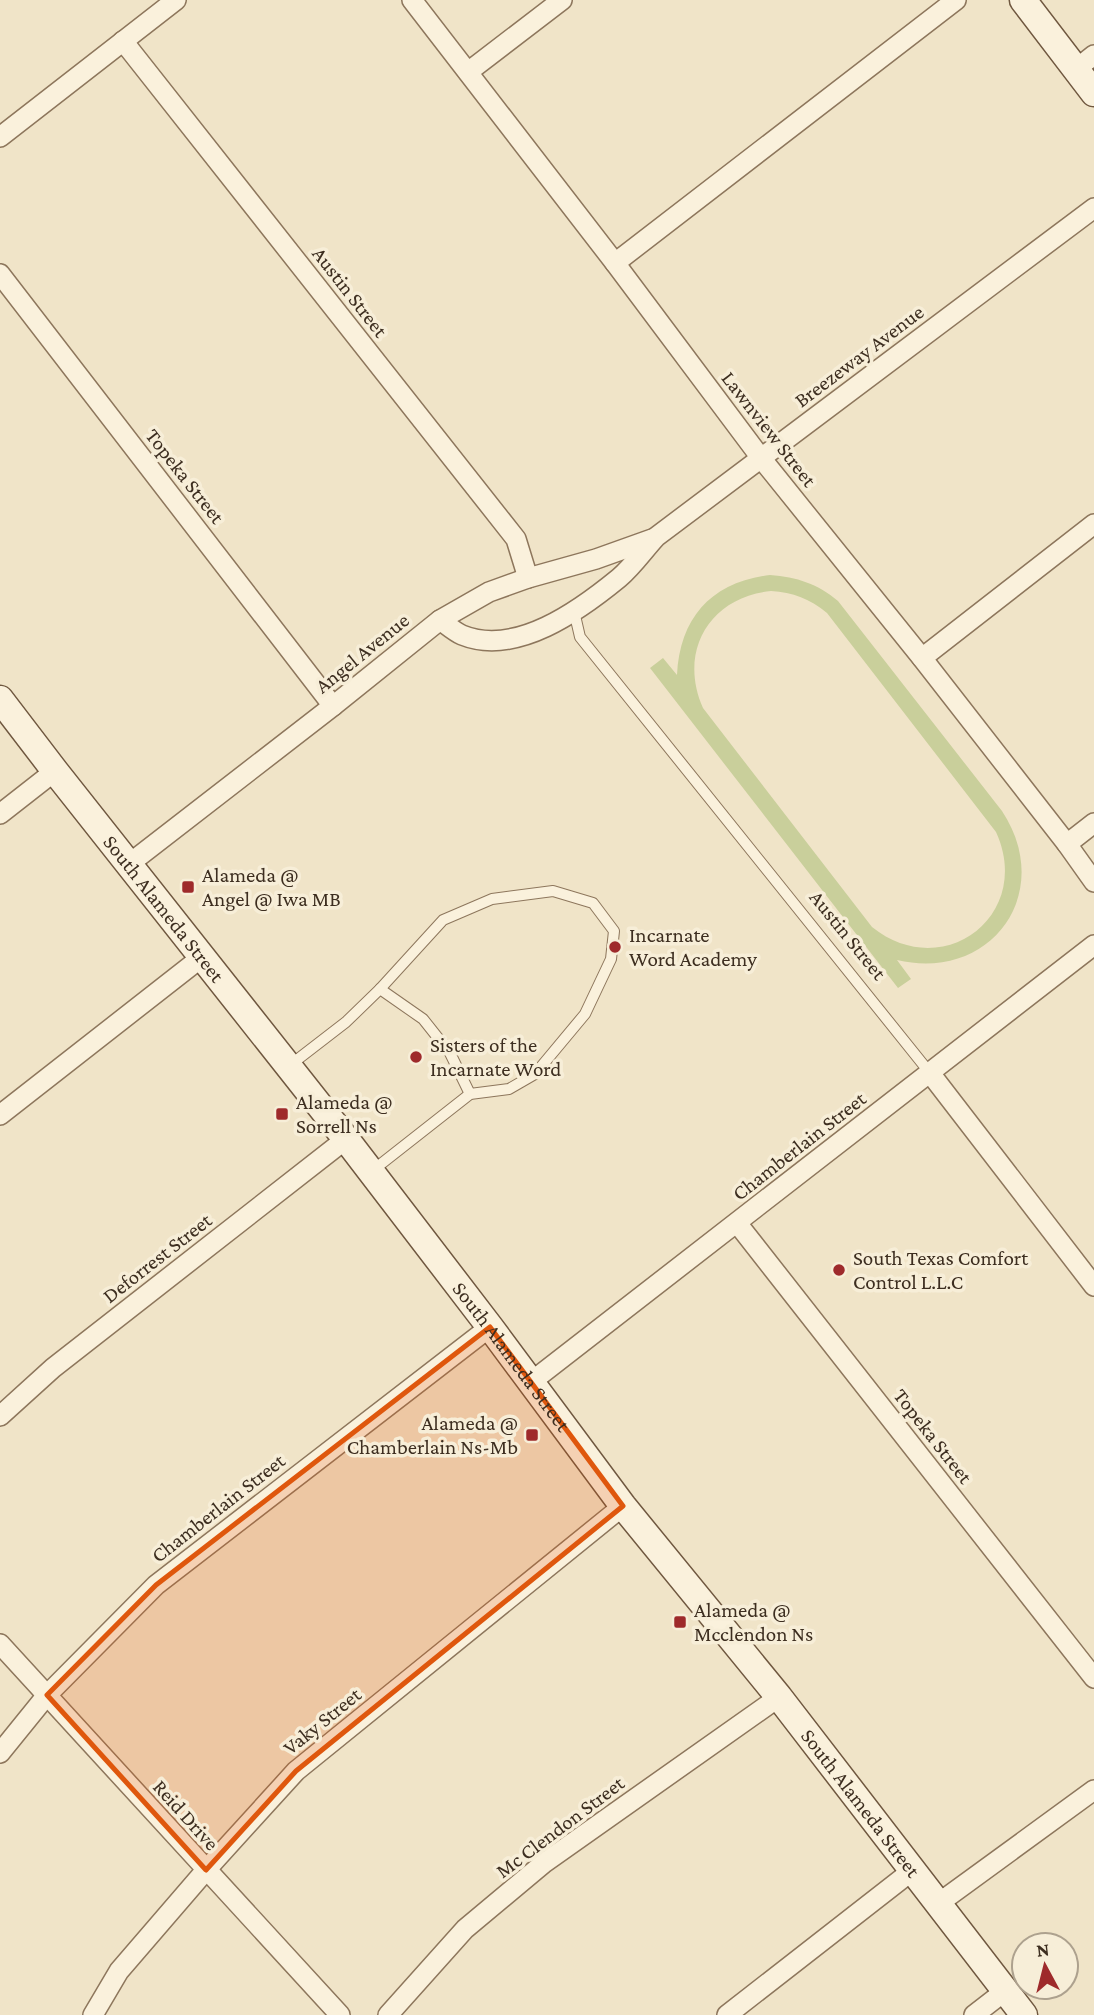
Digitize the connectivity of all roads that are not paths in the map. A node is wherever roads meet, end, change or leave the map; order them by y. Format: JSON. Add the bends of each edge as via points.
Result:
{"nodes":[{"id":1,"x":176,"y":0,"type":"edge"},
{"id":2,"x":412,"y":0,"type":"edge"},
{"id":3,"x":562,"y":0,"type":"edge"},
{"id":4,"x":956,"y":0,"type":"edge"},
{"id":5,"x":1023,"y":0,"type":"edge"},
{"id":6,"x":123,"y":41,"type":"junction"},
{"id":7,"x":1085,"y":62,"type":"edge"},
{"id":8,"x":467,"y":72,"type":"junction"},
{"id":9,"x":1094,"y":93,"type":"edge"},
{"id":10,"x":0,"y":137,"type":"edge"},
{"id":11,"x":1094,"y":208,"type":"edge"},
{"id":12,"x":615,"y":263,"type":"junction"},
{"id":13,"x":0,"y":274,"type":"edge"},
{"id":14,"x":761,"y":458,"type":"junction"},
{"id":15,"x":1094,"y":524,"type":"edge"},
{"id":16,"x":656,"y":537,"type":"junction"},
{"id":17,"x":528,"y":578,"type":"junction"},
{"id":18,"x":574,"y":611,"type":"junction"},
{"id":19,"x":440,"y":620,"type":"junction"},
{"id":20,"x":922,"y":658,"type":"junction"},
{"id":21,"x":0,"y":699,"type":"edge"},
{"id":22,"x":333,"y":706,"type":"junction"},
{"id":23,"x":55,"y":771,"type":"junction"},
{"id":24,"x":0,"y":814,"type":"edge"},
{"id":25,"x":1094,"y":822,"type":"edge"},
{"id":26,"x":1067,"y":844,"type":"junction"},
{"id":27,"x":129,"y":864,"type":"junction"},
{"id":28,"x":1094,"y":882,"type":"edge"},
{"id":29,"x":1094,"y":945,"type":"edge"},
{"id":30,"x":202,"y":957,"type":"junction"},
{"id":31,"x":380,"y":989,"type":"junction"},
{"id":32,"x":289,"y":1066,"type":"junction"},
{"id":33,"x":930,"y":1073,"type":"junction"},
{"id":34,"x":470,"y":1094,"type":"junction"},
{"id":35,"x":0,"y":1115,"type":"edge"},
{"id":36,"x":346,"y":1139,"type":"junction"},
{"id":37,"x":371,"y":1172,"type":"junction"},
{"id":38,"x":737,"y":1223,"type":"junction"},
{"id":39,"x":1094,"y":1286,"type":"edge"},
{"id":40,"x":490,"y":1326,"type":"junction"},
{"id":41,"x":531,"y":1382,"type":"junction"},
{"id":42,"x":0,"y":1416,"type":"edge"},
{"id":43,"x":623,"y":1506,"type":"junction"},
{"id":44,"x":0,"y":1644,"type":"edge"},
{"id":45,"x":1094,"y":1678,"type":"edge"},
{"id":46,"x":47,"y":1695,"type":"junction"},
{"id":47,"x":779,"y":1697,"type":"junction"},
{"id":48,"x":0,"y":1754,"type":"edge"},
{"id":49,"x":1094,"y":1790,"type":"edge"},
{"id":50,"x":206,"y":1870,"type":"junction"},
{"id":51,"x":913,"y":1870,"type":"junction"},
{"id":52,"x":939,"y":1903,"type":"junction"},
{"id":53,"x":1005,"y":1991,"type":"junction"},
{"id":54,"x":93,"y":2015,"type":"edge"},
{"id":55,"x":340,"y":2015,"type":"edge"},
{"id":56,"x":388,"y":2015,"type":"edge"},
{"id":57,"x":727,"y":2015,"type":"edge"},
{"id":58,"x":974,"y":2015,"type":"edge"},
{"id":59,"x":1024,"y":2015,"type":"edge"}],
"edges":[{"from":1,"to":6,"type":"street"},
{"from":2,"to":8,"type":"street","name":"Lawnview Street"},
{"from":3,"to":8,"type":"street"},
{"from":4,"to":12,"type":"street"},
{"from":5,"to":7,"type":"main road"},
{"from":6,"to":10,"type":"street"},
{"from":6,"to":17,"type":"street","name":"Austin Street","via":[[516,540]]},
{"from":7,"to":9,"type":"main road"},
{"from":8,"to":12,"type":"street","name":"Lawnview Street"},
{"from":11,"to":14,"type":"street","name":"Breezeway Avenue"},
{"from":12,"to":14,"type":"street","name":"Lawnview Street"},
{"from":13,"to":22,"type":"street","name":"Topeka Street"},
{"from":14,"to":16,"type":"street","name":"Breezeway Avenue"},
{"from":14,"to":20,"type":"street","name":"Lawnview Street"},
{"from":15,"to":20,"type":"street"},
{"from":16,"to":17,"type":"street","name":"Angel Avenue"},
{"from":16,"to":18,"type":"street","name":"Breezeway Avenue","via":[[621,576]]},
{"from":17,"to":19,"type":"street","name":"Angel Avenue","via":[[489,592]]},
{"from":18,"to":19,"type":"street","name":"Breezeway Avenue","via":[[512,640],[461,635]]},
{"from":18,"to":33,"type":"lane","name":"Austin Street","via":[[580,637]]},
{"from":19,"to":22,"type":"street","name":"Angel Avenue"},
{"from":20,"to":26,"type":"street","name":"Lawnview Street"},
{"from":21,"to":23,"type":"main road","name":"South Alameda Street"},
{"from":22,"to":27,"type":"street","name":"Angel Avenue"},
{"from":23,"to":24,"type":"street"},
{"from":23,"to":27,"type":"main road","name":"South Alameda Street"},
{"from":25,"to":26,"type":"street"},
{"from":26,"to":28,"type":"street","name":"Lawnview Street"},
{"from":27,"to":30,"type":"main road","name":"South Alameda Street"},
{"from":29,"to":33,"type":"street","name":"Chamberlain Street"},
{"from":30,"to":32,"type":"main road","name":"South Alameda Street"},
{"from":30,"to":35,"type":"street"},
{"from":31,"to":32,"type":"lane"},
{"from":31,"to":34,"type":"lane","via":[[423,1019],[450,1054]]},
{"from":31,"to":34,"type":"lane","via":[[443,920],[492,899],[553,891],[593,903],[614,932],[611,959],[585,1014],[535,1074],[509,1088]]},
{"from":32,"to":36,"type":"main road","name":"South Alameda Street"},
{"from":33,"to":38,"type":"street","name":"Chamberlain Street"},
{"from":33,"to":39,"type":"street","name":"Austin Street"},
{"from":34,"to":37,"type":"lane"},
{"from":36,"to":37,"type":"main road","name":"South Alameda Street"},
{"from":36,"to":42,"type":"street","name":"Deforrest Street","via":[[53,1368]]},
{"from":37,"to":40,"type":"main road","name":"South Alameda Street"},
{"from":38,"to":41,"type":"street","name":"Chamberlain Street"},
{"from":38,"to":45,"type":"street","name":"Topeka Street"},
{"from":40,"to":41,"type":"main road","name":"South Alameda Street"},
{"from":40,"to":46,"type":"street","name":"Chamberlain Street","via":[[156,1585]]},
{"from":41,"to":43,"type":"main road","name":"South Alameda Street"},
{"from":43,"to":47,"type":"main road","name":"South Alameda Street"},
{"from":43,"to":50,"type":"street","name":"Vaky Street","via":[[296,1771]]},
{"from":44,"to":46,"type":"street","name":"Reid Drive"},
{"from":46,"to":48,"type":"street","name":"Chamberlain Street"},
{"from":46,"to":50,"type":"street","name":"Reid Drive"},
{"from":47,"to":51,"type":"main road","name":"South Alameda Street"},
{"from":47,"to":56,"type":"street","name":"Mc Clendon Street","via":[[544,1863],[465,1929]]},
{"from":49,"to":52,"type":"street"},
{"from":50,"to":54,"type":"street","name":"Vaky Street","via":[[119,1971]]},
{"from":50,"to":55,"type":"street","name":"Reid Drive"},
{"from":51,"to":52,"type":"main road","name":"South Alameda Street"},
{"from":51,"to":57,"type":"street"},
{"from":52,"to":53,"type":"main road","name":"South Alameda Street"},
{"from":53,"to":58,"type":"street"},
{"from":53,"to":59,"type":"main road","name":"South Alameda Street"}]}
